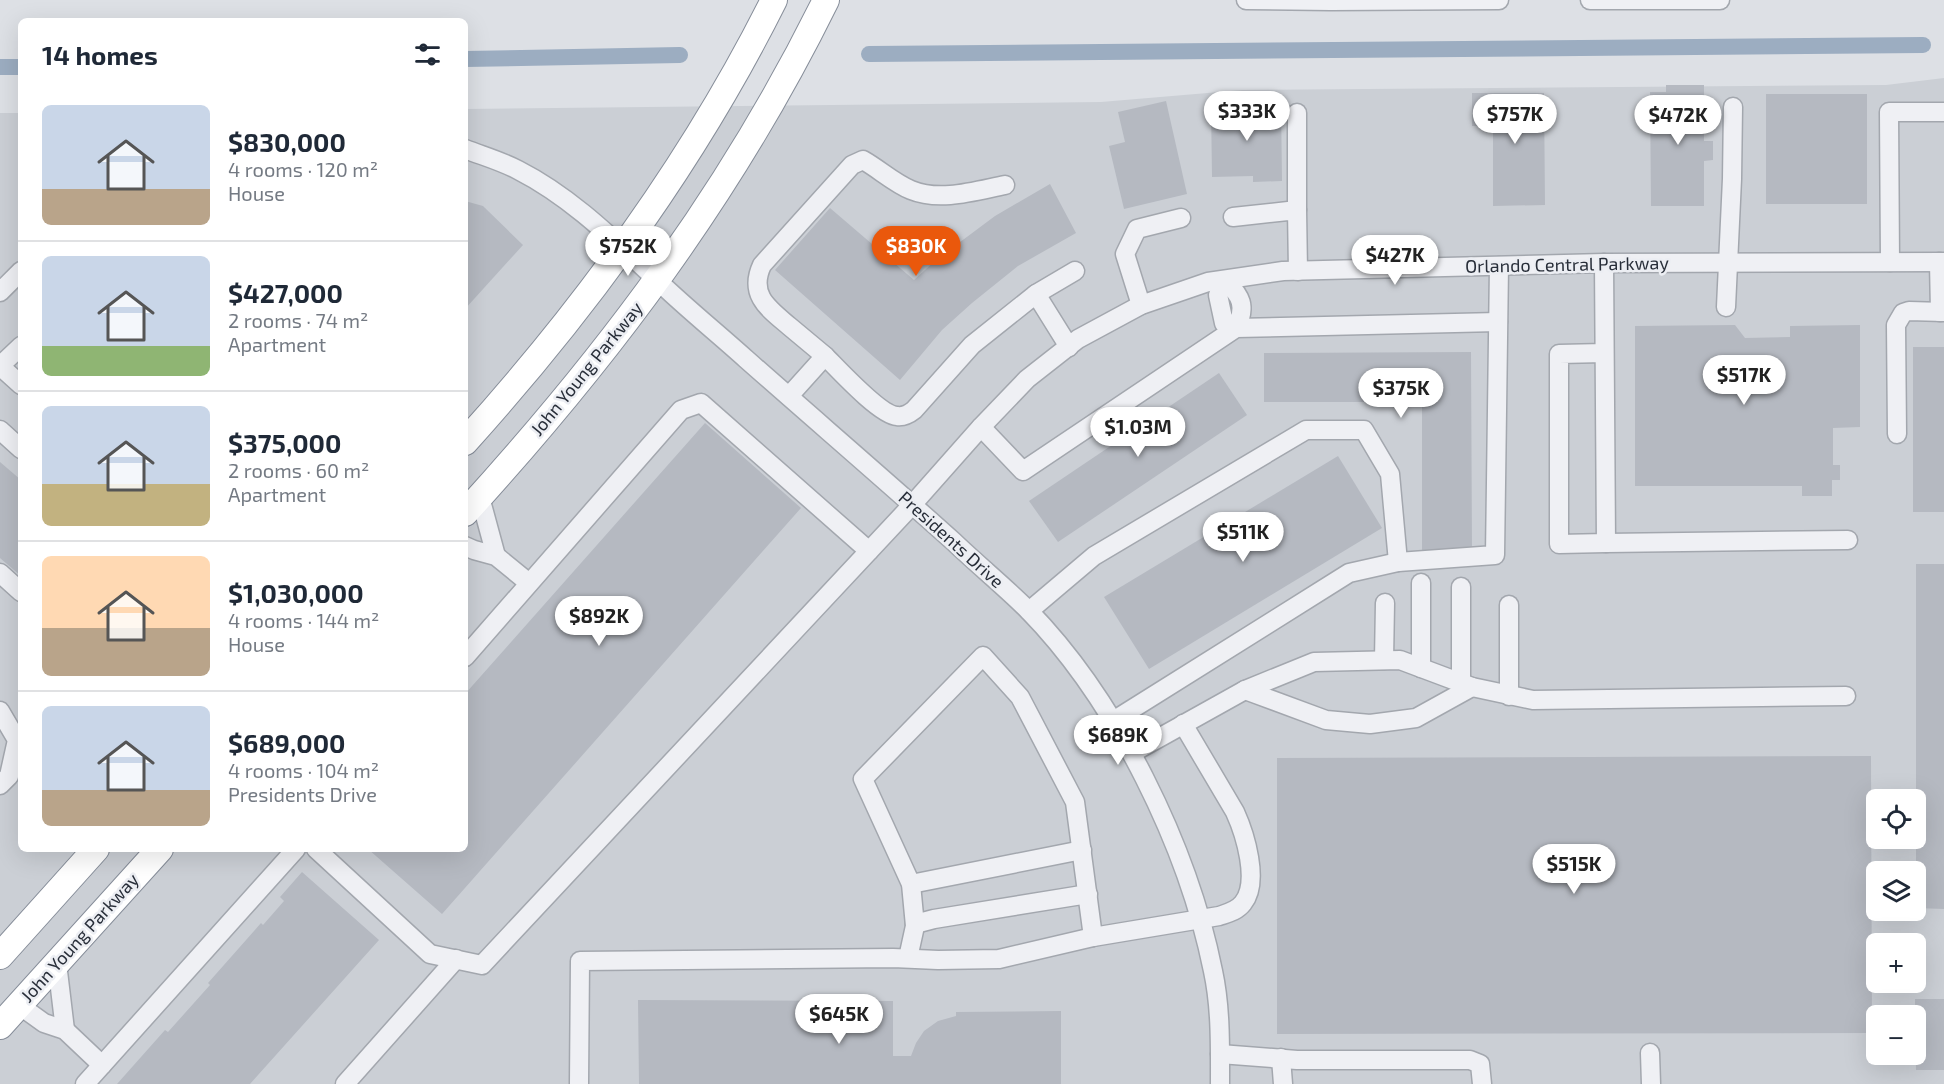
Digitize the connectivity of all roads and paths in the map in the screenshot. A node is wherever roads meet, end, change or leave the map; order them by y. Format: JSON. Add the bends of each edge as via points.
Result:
{"nodes":[{"id":1,"x":774,"y":0,"type":"edge"},
{"id":2,"x":826,"y":0,"type":"edge"},
{"id":3,"x":1246,"y":0,"type":"edge"},
{"id":4,"x":1499,"y":0,"type":"edge"},
{"id":5,"x":1590,"y":0,"type":"edge"},
{"id":6,"x":1720,"y":0,"type":"edge"},
{"id":7,"x":1733,"y":107,"type":"dead end"},
{"id":8,"x":1944,"y":112,"type":"edge"},
{"id":9,"x":1298,"y":113,"type":"dead end"},
{"id":10,"x":468,"y":150,"type":"edge"},
{"id":11,"x":1005,"y":185,"type":"dead end"},
{"id":12,"x":1297,"y":210,"type":"junction"},
{"id":13,"x":1233,"y":217,"type":"dead end"},
{"id":14,"x":1181,"y":218,"type":"dead end"},
{"id":15,"x":624,"y":248,"type":"junction"},
{"id":16,"x":1890,"y":262,"type":"junction"},
{"id":17,"x":1942,"y":262,"type":"edge"},
{"id":18,"x":1727,"y":263,"type":"junction"},
{"id":19,"x":1604,"y":264,"type":"junction"},
{"id":20,"x":1499,"y":266,"type":"junction"},
{"id":21,"x":1075,"y":271,"type":"dead end"},
{"id":22,"x":1298,"y":271,"type":"junction"},
{"id":23,"x":18,"y":274,"type":"edge"},
{"id":24,"x":1225,"y":280,"type":"junction"},
{"id":25,"x":657,"y":281,"type":"junction"},
{"id":26,"x":0,"y":292,"type":"edge"},
{"id":27,"x":1036,"y":294,"type":"junction"},
{"id":28,"x":1141,"y":305,"type":"junction"},
{"id":29,"x":1726,"y":307,"type":"dead end"},
{"id":30,"x":1942,"y":312,"type":"edge"},
{"id":31,"x":1498,"y":322,"type":"junction"},
{"id":32,"x":1236,"y":328,"type":"junction"},
{"id":33,"x":1069,"y":346,"type":"junction"},
{"id":34,"x":18,"y":349,"type":"edge"},
{"id":35,"x":1604,"y":353,"type":"junction"},
{"id":36,"x":825,"y":356,"type":"junction"},
{"id":37,"x":18,"y":382,"type":"edge"},
{"id":38,"x":789,"y":396,"type":"junction"},
{"id":39,"x":981,"y":427,"type":"junction"},
{"id":40,"x":0,"y":430,"type":"edge"},
{"id":41,"x":1896,"y":434,"type":"dead end"},
{"id":42,"x":468,"y":439,"type":"edge"},
{"id":43,"x":18,"y":446,"type":"edge"},
{"id":44,"x":472,"y":505,"type":"edge"},
{"id":45,"x":912,"y":505,"type":"junction"},
{"id":46,"x":1848,"y":540,"type":"dead end"},
{"id":47,"x":1606,"y":543,"type":"junction"},
{"id":48,"x":468,"y":547,"type":"edge"},
{"id":49,"x":869,"y":551,"type":"junction"},
{"id":50,"x":496,"y":556,"type":"junction"},
{"id":51,"x":1398,"y":562,"type":"junction"},
{"id":52,"x":0,"y":573,"type":"edge"},
{"id":53,"x":529,"y":583,"type":"junction"},
{"id":54,"x":1421,"y":583,"type":"dead end"},
{"id":55,"x":1461,"y":587,"type":"dead end"},
{"id":56,"x":18,"y":588,"type":"edge"},
{"id":57,"x":1385,"y":603,"type":"dead end"},
{"id":58,"x":1509,"y":604,"type":"dead end"},
{"id":59,"x":1029,"y":611,"type":"junction"},
{"id":60,"x":468,"y":654,"type":"edge"},
{"id":61,"x":1384,"y":660,"type":"junction"},
{"id":62,"x":1421,"y":668,"type":"junction"},
{"id":63,"x":1466,"y":685,"type":"junction"},
{"id":64,"x":1245,"y":690,"type":"junction"},
{"id":65,"x":1509,"y":696,"type":"junction"},
{"id":66,"x":1846,"y":696,"type":"dead end"},
{"id":67,"x":0,"y":711,"type":"edge"},
{"id":68,"x":1113,"y":721,"type":"junction"},
{"id":69,"x":1183,"y":724,"type":"junction"},
{"id":70,"x":1132,"y":753,"type":"junction"},
{"id":71,"x":0,"y":785,"type":"edge"},
{"id":72,"x":1082,"y":850,"type":"junction"},
{"id":73,"x":93,"y":852,"type":"edge"},
{"id":74,"x":157,"y":852,"type":"edge"},
{"id":75,"x":293,"y":852,"type":"edge"},
{"id":76,"x":319,"y":852,"type":"edge"},
{"id":77,"x":911,"y":885,"type":"junction"},
{"id":78,"x":1088,"y":894,"type":"junction"},
{"id":79,"x":1201,"y":918,"type":"junction"},
{"id":80,"x":915,"y":924,"type":"junction"},
{"id":81,"x":1093,"y":937,"type":"junction"},
{"id":82,"x":0,"y":956,"type":"edge"},
{"id":83,"x":908,"y":958,"type":"junction"},
{"id":84,"x":456,"y":959,"type":"junction"},
{"id":85,"x":57,"y":963,"type":"junction"},
{"id":86,"x":19,"y":1005,"type":"junction"},
{"id":87,"x":0,"y":1026,"type":"edge"},
{"id":88,"x":65,"y":1030,"type":"junction"},
{"id":89,"x":1650,"y":1053,"type":"dead end"},
{"id":90,"x":1220,"y":1054,"type":"junction"},
{"id":91,"x":1281,"y":1058,"type":"junction"},
{"id":92,"x":102,"y":1065,"type":"junction"},
{"id":93,"x":85,"y":1084,"type":"edge"},
{"id":94,"x":345,"y":1084,"type":"edge"},
{"id":95,"x":579,"y":1084,"type":"edge"},
{"id":96,"x":1220,"y":1084,"type":"edge"},
{"id":97,"x":1283,"y":1084,"type":"edge"},
{"id":98,"x":1482,"y":1084,"type":"edge"},
{"id":99,"x":1651,"y":1084,"type":"edge"}],
"edges":[{"from":1,"to":15,"type":"highway","via":[[708,118]]},
{"from":2,"to":25,"type":"highway","name":"John Young Parkway","via":[[741,155]]},
{"from":3,"to":4,"type":"street"},
{"from":5,"to":6,"type":"street"},
{"from":7,"to":18,"type":"street"},
{"from":8,"to":16,"type":"street","via":[[1889,112]]},
{"from":9,"to":12,"type":"street"},
{"from":10,"to":15,"type":"street","name":"Presidents Drive","via":[[536,180]]},
{"from":11,"to":36,"type":"street","via":[[953,195],[923,194],[863,160],[852,165],[758,272],[758,289],[764,304]]},
{"from":12,"to":13,"type":"street"},
{"from":12,"to":22,"type":"street"},
{"from":14,"to":28,"type":"street","via":[[1137,229],[1125,254]]},
{"from":15,"to":25,"type":"street","name":"Presidents Drive"},
{"from":15,"to":42,"type":"highway","via":[[561,331]]},
{"from":16,"to":17,"type":"street","name":"Orlando Central Parkway"},
{"from":16,"to":18,"type":"street","name":"Orlando Central Parkway"},
{"from":17,"to":30,"type":"street"},
{"from":18,"to":19,"type":"street","name":"Orlando Central Parkway"},
{"from":18,"to":29,"type":"street"},
{"from":19,"to":20,"type":"street","name":"Orlando Central Parkway"},
{"from":19,"to":35,"type":"street"},
{"from":20,"to":22,"type":"street","name":"Orlando Central Parkway"},
{"from":20,"to":31,"type":"street"},
{"from":21,"to":27,"type":"street"},
{"from":22,"to":24,"type":"street","name":"Orlando Central Parkway"},
{"from":23,"to":26,"type":"street"},
{"from":24,"to":28,"type":"street","name":"Orlando Central Parkway"},
{"from":24,"to":32,"type":"street","via":[[1218,296],[1224,323]]},
{"from":25,"to":38,"type":"street","name":"Presidents Drive"},
{"from":25,"to":44,"type":"highway","name":"John Young Parkway","via":[[585,376]]},
{"from":27,"to":33,"type":"street"},
{"from":27,"to":36,"type":"street","via":[[972,345],[907,415],[898,417],[883,411]]},
{"from":28,"to":33,"type":"street","name":"Orlando Central Parkway"},
{"from":30,"to":41,"type":"street","via":[[1909,311],[1903,313],[1896,325]]},
{"from":31,"to":32,"type":"street"},
{"from":31,"to":51,"type":"street","via":[[1495,555]]},
{"from":32,"to":39,"type":"street","via":[[1023,471]]},
{"from":33,"to":39,"type":"street","name":"Orlando Central Parkway","via":[[1027,379]]},
{"from":34,"to":37,"type":"street","via":[[0,366]]},
{"from":35,"to":47,"type":"street"},
{"from":35,"to":47,"type":"street","via":[[1559,354],[1559,544]]},
{"from":36,"to":38,"type":"street"},
{"from":38,"to":45,"type":"street","name":"Presidents Drive"},
{"from":39,"to":45,"type":"street","name":"Orlando Central Parkway"},
{"from":40,"to":43,"type":"street"},
{"from":44,"to":50,"type":"street"},
{"from":45,"to":49,"type":"street","name":"Orlando Central Parkway"},
{"from":45,"to":59,"type":"street","name":"Presidents Drive"},
{"from":46,"to":47,"type":"street"},
{"from":48,"to":50,"type":"street"},
{"from":49,"to":53,"type":"street","via":[[701,403],[681,410]]},
{"from":49,"to":84,"type":"street","name":"Orlando Central Parkway","via":[[482,964]]},
{"from":50,"to":53,"type":"street"},
{"from":51,"to":59,"type":"street","via":[[1390,474],[1364,430],[1306,430],[1094,556]]},
{"from":51,"to":68,"type":"street","via":[[1349,573]]},
{"from":52,"to":56,"type":"street"},
{"from":53,"to":60,"type":"street"},
{"from":54,"to":62,"type":"street"},
{"from":55,"to":63,"type":"street"},
{"from":57,"to":61,"type":"street"},
{"from":58,"to":65,"type":"street"},
{"from":59,"to":68,"type":"street","name":"Presidents Drive","via":[[1075,664]]},
{"from":61,"to":62,"type":"street","via":[[1401,660]]},
{"from":61,"to":64,"type":"street","via":[[1314,662]]},
{"from":62,"to":63,"type":"street"},
{"from":63,"to":64,"type":"street","via":[[1416,718],[1370,724],[1326,720]]},
{"from":63,"to":65,"type":"street"},
{"from":64,"to":69,"type":"street"},
{"from":65,"to":66,"type":"street","via":[[1533,700]]},
{"from":67,"to":71,"type":"street","via":[[17,741],[9,776]]},
{"from":68,"to":70,"type":"street","name":"Presidents Drive"},
{"from":69,"to":70,"type":"street"},
{"from":69,"to":79,"type":"street","via":[[1235,812],[1249,856],[1250,888],[1244,902],[1234,911]]},
{"from":70,"to":79,"type":"street","name":"Presidents Drive","via":[[1178,854]]},
{"from":72,"to":77,"type":"street"},
{"from":72,"to":77,"type":"street","via":[[1075,802],[1020,697],[983,656],[863,779]]},
{"from":72,"to":78,"type":"street"},
{"from":73,"to":82,"type":"highway"},
{"from":74,"to":85,"type":"highway","name":"John Young Parkway"},
{"from":75,"to":92,"type":"street"},
{"from":76,"to":84,"type":"street","via":[[430,954]]},
{"from":77,"to":80,"type":"street"},
{"from":78,"to":80,"type":"street"},
{"from":78,"to":81,"type":"street"},
{"from":79,"to":81,"type":"street"},
{"from":79,"to":90,"type":"street","name":"Presidents Drive","via":[[1214,974]]},
{"from":80,"to":83,"type":"street"},
{"from":81,"to":83,"type":"street","via":[[999,959]]},
{"from":83,"to":95,"type":"street","via":[[580,961]]},
{"from":84,"to":94,"type":"street"},
{"from":85,"to":86,"type":"highway","name":"John Young Parkway"},
{"from":85,"to":88,"type":"street"},
{"from":86,"to":87,"type":"highway","name":"John Young Parkway"},
{"from":86,"to":88,"type":"street","via":[[45,1023]]},
{"from":88,"to":92,"type":"street"},
{"from":89,"to":99,"type":"street"},
{"from":90,"to":91,"type":"street"},
{"from":90,"to":96,"type":"street","name":"Presidents Drive"},
{"from":91,"to":97,"type":"street"},
{"from":91,"to":98,"type":"street","via":[[1470,1060],[1480,1064]]},
{"from":92,"to":93,"type":"street"}]}
